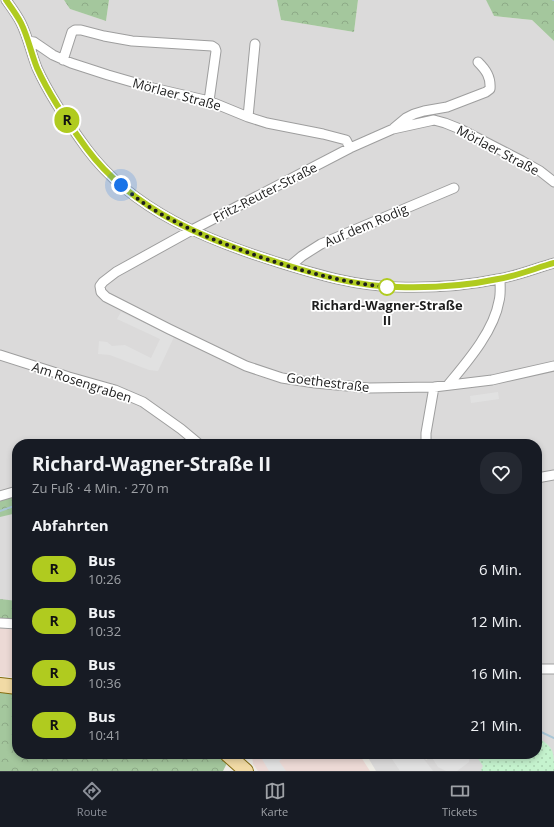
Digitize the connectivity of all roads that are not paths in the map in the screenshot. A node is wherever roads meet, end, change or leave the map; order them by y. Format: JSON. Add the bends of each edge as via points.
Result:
{"nodes":[{"id":1,"x":6,"y":0,"type":"edge"},
{"id":2,"x":28,"y":41,"type":"junction"},
{"id":3,"x":256,"y":44,"type":"dead end"},
{"id":4,"x":63,"y":60,"type":"junction"},
{"id":5,"x":478,"y":62,"type":"dead end"},
{"id":6,"x":209,"y":101,"type":"junction"},
{"id":7,"x":248,"y":117,"type":"junction"},
{"id":8,"x":393,"y":129,"type":"junction"},
{"id":9,"x":350,"y":148,"type":"junction"},
{"id":10,"x":554,"y":182,"type":"edge"},
{"id":11,"x":449,"y":191,"type":"dead end"},
{"id":12,"x":192,"y":230,"type":"junction"},
{"id":13,"x":554,"y":263,"type":"edge"},
{"id":14,"x":290,"y":266,"type":"junction"},
{"id":15,"x":500,"y":279,"type":"junction"},
{"id":16,"x":100,"y":286,"type":"joint"},
{"id":17,"x":0,"y":355,"type":"edge"},
{"id":18,"x":554,"y":366,"type":"edge"},
{"id":19,"x":448,"y":385,"type":"junction"},
{"id":20,"x":434,"y":387,"type":"junction"},
{"id":21,"x":193,"y":439,"type":"edge"},
{"id":22,"x":426,"y":439,"type":"edge"},
{"id":23,"x":554,"y":476,"type":"edge"},
{"id":24,"x":542,"y":477,"type":"edge"},
{"id":25,"x":12,"y":492,"type":"edge"},
{"id":26,"x":0,"y":496,"type":"edge"},
{"id":27,"x":0,"y":623,"type":"edge"},
{"id":28,"x":12,"y":624,"type":"edge"},
{"id":29,"x":542,"y":669,"type":"edge"},
{"id":30,"x":554,"y":669,"type":"edge"},
{"id":31,"x":0,"y":685,"type":"edge"},
{"id":32,"x":12,"y":686,"type":"edge"},
{"id":33,"x":236,"y":759,"type":"edge"},
{"id":34,"x":246,"y":771,"type":"edge"}],
"edges":[{"from":1,"to":2,"type":"street","via":[[21,22]]},
{"from":2,"to":4,"type":"street","name":"Mörlaer Straße"},
{"from":2,"to":12,"type":"street","via":[[37,68],[55,102],[88,150],[113,178],[138,199]]},
{"from":3,"to":7,"type":"street"},
{"from":4,"to":6,"type":"street","name":"Mörlaer Straße","via":[[153,88]]},
{"from":4,"to":6,"type":"street","via":[[72,32],[75,30],[132,41],[212,46],[216,51]]},
{"from":5,"to":8,"type":"street","via":[[489,76],[490,89],[447,107],[414,114]]},
{"from":6,"to":7,"type":"street","name":"Mörlaer Straße"},
{"from":7,"to":9,"type":"street","name":"Mörlaer Straße","via":[[346,140]]},
{"from":8,"to":9,"type":"street","name":"Fritz-Reuter-Straße"},
{"from":8,"to":10,"type":"street","name":"Mörlaer Straße","via":[[434,120],[445,123],[522,160]]},
{"from":9,"to":12,"type":"street","name":"Fritz-Reuter-Straße"},
{"from":11,"to":14,"type":"street","name":"Auf dem Rodig","via":[[321,244]]},
{"from":12,"to":14,"type":"street","via":[[241,251]]},
{"from":12,"to":16,"type":"street","name":"Fritz-Reuter-Straße","via":[[116,272]]},
{"from":13,"to":15,"type":"street"},
{"from":14,"to":15,"type":"street","via":[[343,281],[390,287],[449,286]]},
{"from":15,"to":19,"type":"street","via":[[500,300],[490,327]]},
{"from":16,"to":20,"type":"street","name":"Goethestraße","via":[[106,297],[169,329],[246,366],[282,378],[315,384],[369,388]]},
{"from":17,"to":21,"type":"street","name":"Am Rosengraben","via":[[115,390],[143,402]]},
{"from":18,"to":19,"type":"street","name":"Goethestraße","via":[[492,380]]},
{"from":19,"to":20,"type":"street","name":"Goethestraße"},
{"from":20,"to":22,"type":"street"},
{"from":23,"to":24,"type":"street"},
{"from":25,"to":26,"type":"street"},
{"from":27,"to":28,"type":"street"},
{"from":29,"to":30,"type":"street"},
{"from":31,"to":32,"type":"main road"},
{"from":33,"to":34,"type":"main road"}]}
